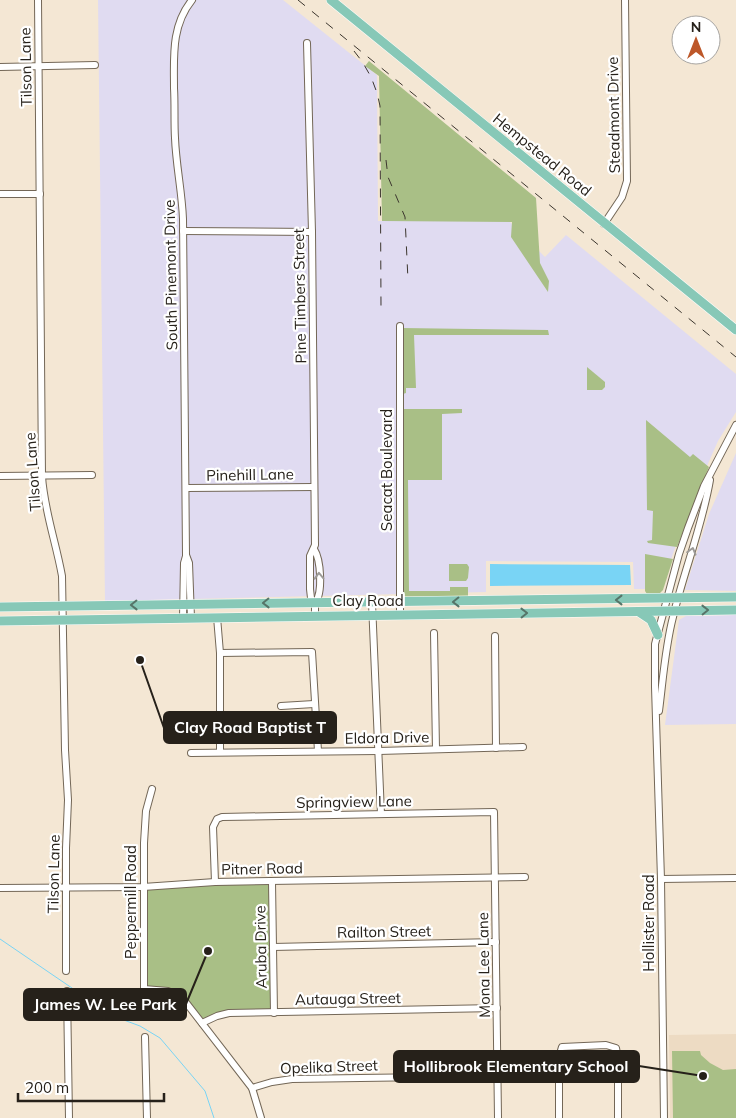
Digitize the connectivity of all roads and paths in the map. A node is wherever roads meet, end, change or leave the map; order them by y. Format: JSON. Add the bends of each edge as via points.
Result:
{"nodes":[{"id":1,"x":38,"y":0,"type":"edge"},
{"id":2,"x":192,"y":0,"type":"edge"},
{"id":3,"x":331,"y":0,"type":"edge"},
{"id":4,"x":625,"y":0,"type":"edge"},
{"id":5,"x":307,"y":43,"type":"dead end"},
{"id":6,"x":95,"y":65,"type":"dead end"},
{"id":7,"x":39,"y":66,"type":"junction"},
{"id":8,"x":0,"y":67,"type":"edge"},
{"id":9,"x":0,"y":194,"type":"edge"},
{"id":10,"x":40,"y":194,"type":"junction"},
{"id":11,"x":604,"y":224,"type":"junction"},
{"id":12,"x":183,"y":231,"type":"junction"},
{"id":13,"x":312,"y":232,"type":"junction"},
{"id":14,"x":400,"y":326,"type":"dead end"},
{"id":15,"x":736,"y":330,"type":"edge"},
{"id":16,"x":736,"y":425,"type":"edge"},
{"id":17,"x":711,"y":474,"type":"junction"},
{"id":18,"x":92,"y":475,"type":"dead end"},
{"id":19,"x":0,"y":476,"type":"edge"},
{"id":20,"x":42,"y":476,"type":"junction"},
{"id":21,"x":314,"y":487,"type":"junction"},
{"id":22,"x":186,"y":488,"type":"junction"},
{"id":23,"x":688,"y":528,"type":"junction"},
{"id":24,"x":698,"y":531,"type":"junction"},
{"id":25,"x":736,"y":597,"type":"edge"},
{"id":26,"x":668,"y":598,"type":"junction"},
{"id":27,"x":678,"y":598,"type":"junction"},
{"id":28,"x":580,"y":600,"type":"junction"},
{"id":29,"x":475,"y":602,"type":"junction"},
{"id":30,"x":314,"y":603,"type":"junction"},
{"id":31,"x":372,"y":603,"type":"junction"},
{"id":32,"x":400,"y":603,"type":"junction"},
{"id":33,"x":187,"y":605,"type":"junction"},
{"id":34,"x":63,"y":606,"type":"junction"},
{"id":35,"x":0,"y":607,"type":"edge"},
{"id":36,"x":664,"y":610,"type":"junction"},
{"id":37,"x":736,"y":610,"type":"edge"},
{"id":38,"x":636,"y":611,"type":"junction"},
{"id":39,"x":675,"y":611,"type":"junction"},
{"id":40,"x":581,"y":612,"type":"junction"},
{"id":41,"x":476,"y":614,"type":"junction"},
{"id":42,"x":315,"y":615,"type":"junction"},
{"id":43,"x":373,"y":615,"type":"junction"},
{"id":44,"x":400,"y":615,"type":"junction"},
{"id":45,"x":187,"y":618,"type":"junction"},
{"id":46,"x":217,"y":618,"type":"junction"},
{"id":47,"x":0,"y":621,"type":"edge"},
{"id":48,"x":63,"y":621,"type":"junction"},
{"id":49,"x":434,"y":633,"type":"dead end"},
{"id":50,"x":658,"y":635,"type":"junction"},
{"id":51,"x":495,"y":636,"type":"dead end"},
{"id":52,"x":220,"y":653,"type":"junction"},
{"id":53,"x":655,"y":666,"type":"junction"},
{"id":54,"x":666,"y":667,"type":"junction"},
{"id":55,"x":314,"y":704,"type":"junction"},
{"id":56,"x":281,"y":706,"type":"dead end"},
{"id":57,"x":657,"y":728,"type":"junction"},
{"id":58,"x":523,"y":747,"type":"dead end"},
{"id":59,"x":496,"y":748,"type":"junction"},
{"id":60,"x":436,"y":749,"type":"junction"},
{"id":61,"x":318,"y":751,"type":"junction"},
{"id":62,"x":379,"y":751,"type":"junction"},
{"id":63,"x":220,"y":752,"type":"junction"},
{"id":64,"x":191,"y":753,"type":"dead end"},
{"id":65,"x":152,"y":789,"type":"dead end"},
{"id":66,"x":494,"y":812,"type":"joint"},
{"id":67,"x":381,"y":814,"type":"junction"},
{"id":68,"x":495,"y":877,"type":"junction"},
{"id":69,"x":525,"y":877,"type":"dead end"},
{"id":70,"x":661,"y":878,"type":"junction"},
{"id":71,"x":736,"y":878,"type":"edge"},
{"id":72,"x":215,"y":882,"type":"junction"},
{"id":73,"x":272,"y":882,"type":"junction"},
{"id":74,"x":66,"y":887,"type":"junction"},
{"id":75,"x":143,"y":887,"type":"junction"},
{"id":76,"x":0,"y":888,"type":"edge"},
{"id":77,"x":496,"y":942,"type":"junction"},
{"id":78,"x":273,"y":947,"type":"junction"},
{"id":79,"x":66,"y":971,"type":"dead end"},
{"id":80,"x":144,"y":989,"type":"junction"},
{"id":81,"x":67,"y":991,"type":"dead end"},
{"id":82,"x":497,"y":1008,"type":"junction"},
{"id":83,"x":274,"y":1013,"type":"junction"},
{"id":84,"x":144,"y":1016,"type":"dead end"},
{"id":85,"x":202,"y":1023,"type":"junction"},
{"id":86,"x":145,"y":1037,"type":"dead end"},
{"id":87,"x":498,"y":1076,"type":"junction"},
{"id":88,"x":252,"y":1088,"type":"junction"},
{"id":89,"x":69,"y":1118,"type":"edge"},
{"id":90,"x":147,"y":1118,"type":"edge"},
{"id":91,"x":261,"y":1118,"type":"edge"},
{"id":92,"x":498,"y":1118,"type":"edge"},
{"id":93,"x":559,"y":1118,"type":"edge"},
{"id":94,"x":618,"y":1118,"type":"edge"},
{"id":95,"x":664,"y":1118,"type":"edge"}],
"edges":[{"from":1,"to":7,"type":"street","name":"Tilson Lane"},
{"from":2,"to":12,"type":"street","name":"South Pinemont Drive","via":[[178,26],[174,53],[175,139]]},
{"from":3,"to":11,"type":"main road","name":"Hempstead Road"},
{"from":4,"to":11,"type":"street","name":"Steadmont Drive","via":[[628,181],[615,210]]},
{"from":5,"to":13,"type":"street","name":"Pine Timbers Street"},
{"from":6,"to":7,"type":"street"},
{"from":7,"to":8,"type":"street"},
{"from":7,"to":10,"type":"street","name":"Tilson Lane"},
{"from":9,"to":10,"type":"street"},
{"from":10,"to":20,"type":"street","name":"Tilson Lane"},
{"from":11,"to":15,"type":"main road","name":"Hempstead Road"},
{"from":12,"to":13,"type":"street"},
{"from":12,"to":22,"type":"street","name":"South Pinemont Drive"},
{"from":13,"to":21,"type":"street","name":"Pine Timbers Street"},
{"from":14,"to":32,"type":"street","name":"Seacat Boulevard"},
{"from":16,"to":17,"type":"street","name":"Hollister Road"},
{"from":17,"to":23,"type":"street","name":"Hollister Road"},
{"from":17,"to":24,"type":"street","name":"Hollister Road"},
{"from":18,"to":20,"type":"street"},
{"from":19,"to":20,"type":"street"},
{"from":20,"to":34,"type":"street","name":"Tilson Lane","via":[[44,502],[62,576]]},
{"from":21,"to":22,"type":"street","name":"Pinehill Lane"},
{"from":21,"to":30,"type":"street","name":"Pine Timbers Street","via":[[314,549],[318,556],[319,581],[318,598]]},
{"from":22,"to":33,"type":"street","name":"South Pinemont Drive"},
{"from":23,"to":24,"type":"street"},
{"from":23,"to":26,"type":"street","name":"Hollister Road"},
{"from":27,"to":24,"type":"street","name":"Hollister Road","one_way":true},
{"from":25,"to":27,"type":"main road","name":"Clay Road"},
{"from":26,"to":27,"type":"main road","name":"Clay Road"},
{"from":26,"to":28,"type":"main road","name":"Clay Road","one_way":true},
{"from":26,"to":36,"type":"street","name":"Hollister Road"},
{"from":27,"to":39,"type":"street","name":"Hollister Road"},
{"from":28,"to":29,"type":"main road","name":"Clay Road"},
{"from":28,"to":40,"type":"main road"},
{"from":29,"to":32,"type":"main road","name":"Clay Road","one_way":true},
{"from":29,"to":41,"type":"main road"},
{"from":30,"to":31,"type":"main road","name":"Clay Road"},
{"from":30,"to":33,"type":"main road","name":"Clay Road","one_way":true},
{"from":30,"to":42,"type":"street","name":"Pine Timbers Street"},
{"from":31,"to":32,"type":"main road","name":"Clay Road"},
{"from":31,"to":43,"type":"street"},
{"from":32,"to":44,"type":"street","name":"Seacat Boulevard"},
{"from":33,"to":34,"type":"main road","name":"Clay Road","one_way":true},
{"from":33,"to":45,"type":"street","name":"South Pinemont Drive"},
{"from":34,"to":35,"type":"main road","name":"Clay Road"},
{"from":34,"to":48,"type":"street","name":"Tilson Lane"},
{"from":36,"to":38,"type":"main road","name":"Clay Road"},
{"from":36,"to":39,"type":"main road","name":"Clay Road"},
{"from":36,"to":50,"type":"street","name":"Hollister Road"},
{"from":39,"to":37,"type":"main road","name":"Clay Road","one_way":true},
{"from":38,"to":40,"type":"main road","name":"Clay Road"},
{"from":38,"to":50,"type":"main road","via":[[651,620]]},
{"from":39,"to":54,"type":"street","name":"Hollister Road","via":[[667,644]]},
{"from":41,"to":40,"type":"main road","name":"Clay Road","one_way":true},
{"from":41,"to":44,"type":"main road","name":"Clay Road"},
{"from":42,"to":43,"type":"main road","name":"Clay Road"},
{"from":42,"to":46,"type":"main road","name":"Clay Road"},
{"from":43,"to":44,"type":"main road","name":"Clay Road"},
{"from":43,"to":62,"type":"street"},
{"from":45,"to":46,"type":"main road","name":"Clay Road"},
{"from":45,"to":48,"type":"main road","name":"Clay Road"},
{"from":46,"to":52,"type":"street"},
{"from":47,"to":48,"type":"main road","name":"Clay Road"},
{"from":48,"to":74,"type":"street","name":"Tilson Lane","via":[[68,800]]},
{"from":49,"to":60,"type":"street"},
{"from":50,"to":53,"type":"street","name":"Hollister Road"},
{"from":51,"to":59,"type":"street"},
{"from":52,"to":55,"type":"street","via":[[312,652]]},
{"from":52,"to":63,"type":"street"},
{"from":53,"to":54,"type":"street"},
{"from":53,"to":57,"type":"street","name":"Hollister Road"},
{"from":54,"to":57,"type":"street","name":"Hollister Road"},
{"from":55,"to":56,"type":"street"},
{"from":55,"to":61,"type":"street"},
{"from":57,"to":70,"type":"street","name":"Hollister Road"},
{"from":58,"to":59,"type":"street","name":"Eldora Drive"},
{"from":59,"to":60,"type":"street","name":"Eldora Drive"},
{"from":60,"to":62,"type":"street","name":"Eldora Drive"},
{"from":61,"to":62,"type":"street","name":"Eldora Drive"},
{"from":61,"to":63,"type":"street","name":"Eldora Drive"},
{"from":62,"to":67,"type":"street"},
{"from":63,"to":64,"type":"street","name":"Eldora Drive"},
{"from":65,"to":75,"type":"street","name":"Peppermill Road","via":[[146,811]]},
{"from":66,"to":67,"type":"street","name":"Springview Lane"},
{"from":66,"to":68,"type":"street","name":"Mona Lee Lane"},
{"from":67,"to":72,"type":"street","name":"Springview Lane","via":[[222,816],[213,827]]},
{"from":68,"to":69,"type":"street","name":"Pitner Road"},
{"from":68,"to":73,"type":"street","name":"Pitner Road"},
{"from":68,"to":77,"type":"street","name":"Mona Lee Lane"},
{"from":70,"to":71,"type":"street"},
{"from":70,"to":95,"type":"street","name":"Hollister Road"},
{"from":72,"to":73,"type":"street","name":"Pitner Road"},
{"from":72,"to":75,"type":"street","name":"Pitner Road"},
{"from":73,"to":78,"type":"street","name":"Aruba Drive"},
{"from":74,"to":75,"type":"street","name":"Pitner Road"},
{"from":74,"to":76,"type":"street","name":"Pitner Road"},
{"from":74,"to":79,"type":"street","name":"Tilson Lane"},
{"from":75,"to":80,"type":"street","name":"Peppermill Road"},
{"from":77,"to":78,"type":"street","name":"Railton Street"},
{"from":77,"to":82,"type":"street","name":"Mona Lee Lane"},
{"from":78,"to":83,"type":"street","name":"Aruba Drive"},
{"from":80,"to":84,"type":"street","name":"Peppermill Road"},
{"from":80,"to":85,"type":"street","via":[[168,991],[179,996]]},
{"from":81,"to":89,"type":"street"},
{"from":82,"to":83,"type":"street","name":"Autauga Street"},
{"from":82,"to":87,"type":"street","name":"Mona Lee Lane"},
{"from":83,"to":85,"type":"street","name":"Autauga Street","via":[[229,1013]]},
{"from":85,"to":88,"type":"street"},
{"from":86,"to":90,"type":"street"},
{"from":87,"to":88,"type":"street","name":"Opelika Street","via":[[292,1079]]},
{"from":87,"to":92,"type":"street","name":"Mona Lee Lane"},
{"from":88,"to":91,"type":"street"},
{"from":93,"to":94,"type":"street","via":[[559,1057],[562,1047],[606,1045],[616,1048],[618,1059]]}]}
